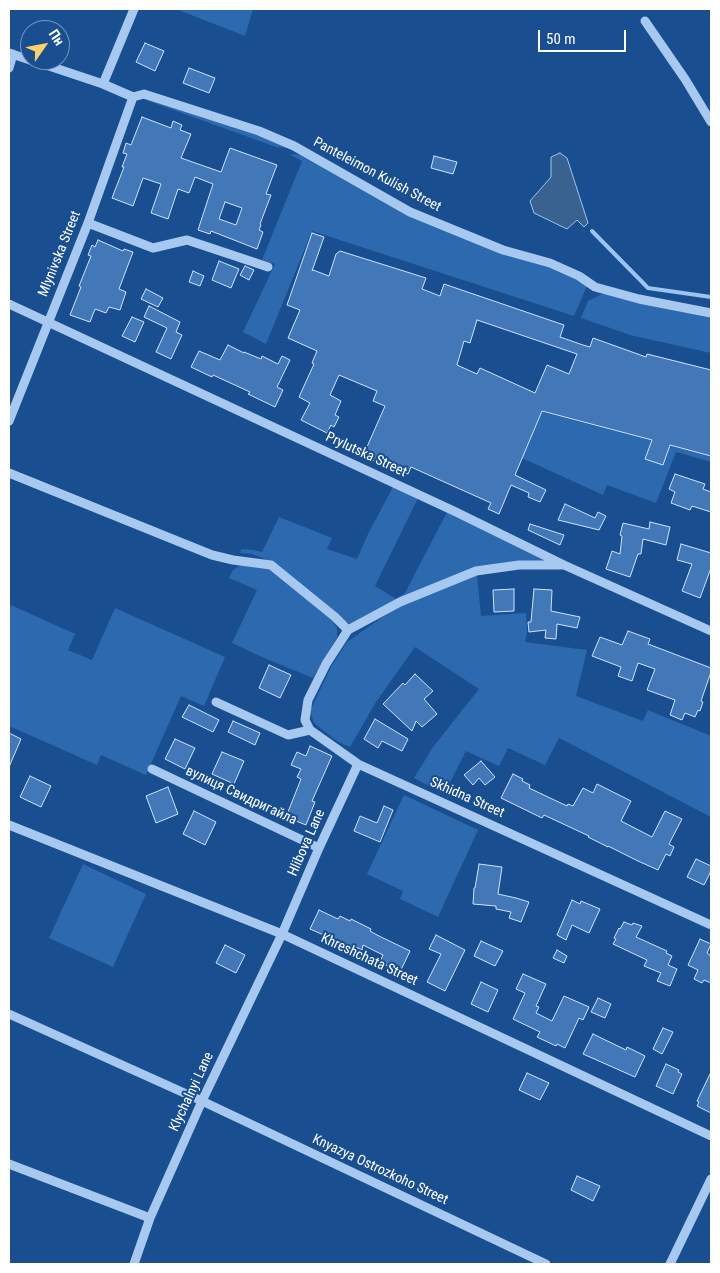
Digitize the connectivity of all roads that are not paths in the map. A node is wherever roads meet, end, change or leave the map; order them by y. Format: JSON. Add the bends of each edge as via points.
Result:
{"nodes":[{"id":1,"x":134,"y":9,"type":"edge"},
{"id":2,"x":645,"y":21,"type":"dead end"},
{"id":3,"x":11,"y":53,"type":"edge"},
{"id":4,"x":9,"y":68,"type":"edge"},
{"id":5,"x":60,"y":70,"type":"edge"},
{"id":6,"x":103,"y":84,"type":"junction"},
{"id":7,"x":133,"y":97,"type":"junction"},
{"id":8,"x":711,"y":122,"type":"edge"},
{"id":9,"x":88,"y":223,"type":"junction"},
{"id":10,"x":268,"y":267,"type":"dead end"},
{"id":11,"x":9,"y":304,"type":"edge"},
{"id":12,"x":711,"y":313,"type":"edge"},
{"id":13,"x":48,"y":321,"type":"junction"},
{"id":14,"x":9,"y":421,"type":"edge"},
{"id":15,"x":9,"y":473,"type":"edge"},
{"id":16,"x":564,"y":565,"type":"junction"},
{"id":17,"x":348,"y":630,"type":"junction"},
{"id":18,"x":711,"y":631,"type":"edge"},
{"id":19,"x":216,"y":702,"type":"dead end"},
{"id":20,"x":310,"y":730,"type":"junction"},
{"id":21,"x":358,"y":764,"type":"junction"},
{"id":22,"x":152,"y":769,"type":"dead end"},
{"id":23,"x":9,"y":825,"type":"edge"},
{"id":24,"x":319,"y":848,"type":"junction"},
{"id":25,"x":711,"y":925,"type":"edge"},
{"id":26,"x":282,"y":934,"type":"junction"},
{"id":27,"x":9,"y":1014,"type":"edge"},
{"id":28,"x":202,"y":1101,"type":"junction"},
{"id":29,"x":711,"y":1136,"type":"edge"},
{"id":30,"x":9,"y":1164,"type":"edge"},
{"id":31,"x":711,"y":1178,"type":"edge"},
{"id":32,"x":150,"y":1218,"type":"junction"},
{"id":33,"x":134,"y":1264,"type":"edge"},
{"id":34,"x":546,"y":1264,"type":"edge"},
{"id":35,"x":670,"y":1264,"type":"edge"}],
"edges":[{"from":1,"to":6,"type":"street"},
{"from":2,"to":8,"type":"street"},
{"from":3,"to":4,"type":"street"},
{"from":5,"to":6,"type":"street","name":"Panteleimon Kulish Street"},
{"from":6,"to":7,"type":"street","name":"Panteleimon Kulish Street"},
{"from":7,"to":9,"type":"street","name":"Mlynivska Street"},
{"from":7,"to":12,"type":"street","name":"Panteleimon Kulish Street","via":[[144,94],[259,131],[294,146],[410,212],[503,250],[550,263],[596,287]]},
{"from":9,"to":10,"type":"street","via":[[153,248],[187,240]]},
{"from":9,"to":13,"type":"street","name":"Mlynivska Street"},
{"from":11,"to":13,"type":"street","name":"Prylutska Street"},
{"from":13,"to":14,"type":"street","name":"Mlynivska Street"},
{"from":13,"to":16,"type":"street","name":"Prylutska Street"},
{"from":15,"to":17,"type":"street","via":[[212,555],[271,565]]},
{"from":16,"to":17,"type":"street","via":[[519,565],[476,571],[400,602]]},
{"from":16,"to":18,"type":"street","name":"Prylutska Street"},
{"from":17,"to":20,"type":"street","via":[[308,700],[305,720]]},
{"from":19,"to":20,"type":"street","via":[[288,735]]},
{"from":20,"to":21,"type":"street","name":"Skhidna Street"},
{"from":21,"to":24,"type":"street","name":"Hlibova Lane"},
{"from":21,"to":25,"type":"street","name":"Skhidna Street"},
{"from":22,"to":24,"type":"street","name":"вулиця Свидригайла"},
{"from":23,"to":26,"type":"street","name":"Khreshchata Street"},
{"from":24,"to":26,"type":"street","name":"Hlibova Lane"},
{"from":26,"to":28,"type":"street","name":"Klychalnyi Lane"},
{"from":26,"to":29,"type":"street","name":"Khreshchata Street"},
{"from":27,"to":28,"type":"street","name":"Knyazya Ostrozkoho Street"},
{"from":28,"to":32,"type":"street","name":"Klychalnyi Lane"},
{"from":28,"to":34,"type":"street","name":"Knyazya Ostrozkoho Street"},
{"from":30,"to":32,"type":"street"},
{"from":31,"to":35,"type":"street"},
{"from":32,"to":33,"type":"street","name":"Klychalnyi Lane"}]}
